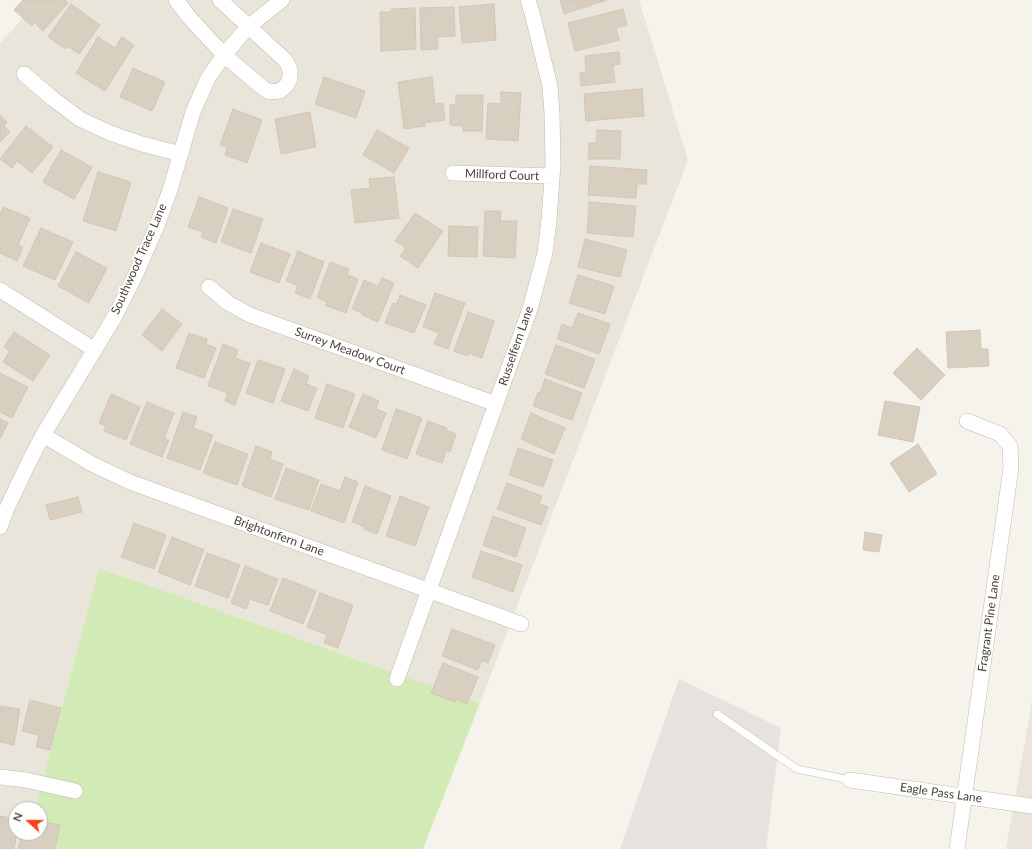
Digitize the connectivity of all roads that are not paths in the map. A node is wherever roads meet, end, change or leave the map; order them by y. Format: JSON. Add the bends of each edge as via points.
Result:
{"nodes":[{"id":1,"x":176,"y":0,"type":"edge"},
{"id":2,"x":220,"y":0,"type":"edge"},
{"id":3,"x":282,"y":0,"type":"edge"},
{"id":4,"x":528,"y":0,"type":"edge"},
{"id":5,"x":248,"y":27,"type":"junction"},
{"id":6,"x":224,"y":55,"type":"junction"},
{"id":7,"x":24,"y":74,"type":"dead end"},
{"id":8,"x":181,"y":154,"type":"junction"},
{"id":9,"x":453,"y":173,"type":"dead end"},
{"id":10,"x":552,"y":176,"type":"junction"},
{"id":11,"x":209,"y":287,"type":"dead end"},
{"id":12,"x":0,"y":290,"type":"edge"},
{"id":13,"x":95,"y":350,"type":"junction"},
{"id":14,"x":496,"y":404,"type":"junction"},
{"id":15,"x":967,"y":420,"type":"dead end"},
{"id":16,"x":43,"y":435,"type":"junction"},
{"id":17,"x":0,"y":527,"type":"edge"},
{"id":18,"x":429,"y":590,"type":"junction"},
{"id":19,"x":521,"y":624,"type":"dead end"},
{"id":20,"x":397,"y":679,"type":"dead end"},
{"id":21,"x":717,"y":714,"type":"dead end"},
{"id":22,"x":0,"y":777,"type":"edge"},
{"id":23,"x":850,"y":780,"type":"joint"},
{"id":24,"x":75,"y":791,"type":"dead end"},
{"id":25,"x":965,"y":796,"type":"junction"},
{"id":26,"x":1032,"y":806,"type":"edge"},
{"id":27,"x":957,"y":849,"type":"edge"}],
"edges":[{"from":1,"to":6,"type":"street"},
{"from":2,"to":5,"type":"street"},
{"from":3,"to":5,"type":"street","name":"Southwood Trace Lane"},
{"from":4,"to":10,"type":"street","name":"Russelfern Lane","via":[[550,86],[553,124]]},
{"from":5,"to":6,"type":"street","name":"Southwood Trace Lane"},
{"from":5,"to":6,"type":"street","via":[[286,61],[290,69],[290,79],[286,86],[280,91],[269,92]]},
{"from":6,"to":8,"type":"street","name":"Southwood Trace Lane","via":[[208,78],[193,112]]},
{"from":7,"to":8,"type":"street","via":[[80,119],[110,133]]},
{"from":8,"to":13,"type":"street","name":"Southwood Trace Lane","via":[[156,228],[135,276]]},
{"from":9,"to":10,"type":"street","name":"Millford Court"},
{"from":10,"to":14,"type":"street","name":"Russelfern Lane","via":[[548,236],[541,270]]},
{"from":11,"to":14,"type":"street","name":"Surrey Meadow Court","via":[[250,316]]},
{"from":12,"to":13,"type":"street"},
{"from":13,"to":16,"type":"street","name":"Southwood Trace Lane"},
{"from":14,"to":18,"type":"street","name":"Russelfern Lane"},
{"from":15,"to":25,"type":"street","name":"Fragrant Pine Lane","via":[[1000,434],[1010,446],[1011,468]]},
{"from":16,"to":17,"type":"street","name":"Southwood Trace Lane"},
{"from":16,"to":18,"type":"street","name":"Brightonfern Lane","via":[[92,464],[130,482]]},
{"from":18,"to":19,"type":"street","name":"Brightonfern Lane"},
{"from":18,"to":20,"type":"street","name":"Russelfern Lane"},
{"from":21,"to":23,"type":"lane","via":[[797,769]]},
{"from":22,"to":24,"type":"street"},
{"from":23,"to":25,"type":"street","name":"Eagle Pass Lane"},
{"from":25,"to":26,"type":"street","name":"Eagle Pass Lane"},
{"from":25,"to":27,"type":"street","name":"Fragrant Pine Lane"}]}
